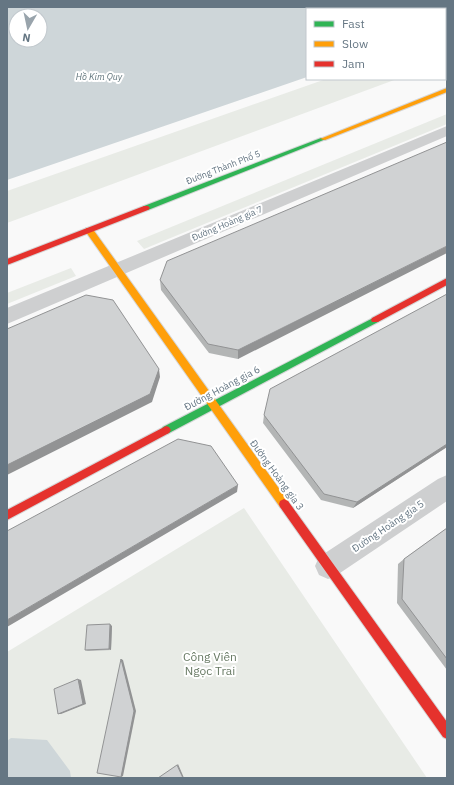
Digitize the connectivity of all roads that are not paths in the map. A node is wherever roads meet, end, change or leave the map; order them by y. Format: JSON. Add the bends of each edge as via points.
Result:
{"nodes":[{"id":1,"x":447,"y":90,"type":"edge"},
{"id":2,"x":447,"y":131,"type":"edge"},
{"id":3,"x":89,"y":230,"type":"junction"},
{"id":4,"x":7,"y":262,"type":"edge"},
{"id":5,"x":117,"y":269,"type":"junction"},
{"id":6,"x":447,"y":281,"type":"edge"},
{"id":7,"x":7,"y":316,"type":"edge"},
{"id":8,"x":214,"y":405,"type":"junction"},
{"id":9,"x":447,"y":487,"type":"edge"},
{"id":10,"x":7,"y":515,"type":"edge"},
{"id":11,"x":328,"y":566,"type":"junction"},
{"id":12,"x":447,"y":733,"type":"edge"}],
"edges":[{"from":1,"to":3,"type":"street","name":"Đường Thành Phố 5"},
{"from":2,"to":5,"type":"street","name":"Đường Hoàng gia 7"},
{"from":3,"to":4,"type":"street","name":"Đường Thành Phố 5"},
{"from":3,"to":5,"type":"street","name":"Đường Hoàng gia 3"},
{"from":5,"to":7,"type":"street","name":"Đường Hoàng gia 7"},
{"from":5,"to":8,"type":"street","name":"Đường Hoàng gia 3"},
{"from":6,"to":8,"type":"street","name":"Đường Hoàng gia 6"},
{"from":8,"to":10,"type":"street","name":"Đường Hoàng gia 6"},
{"from":8,"to":11,"type":"street","name":"Đường Hoàng gia 3"},
{"from":9,"to":11,"type":"street","name":"Đường Hoàng gia 5"},
{"from":11,"to":12,"type":"street","name":"Đường Hoàng gia 3"}]}
